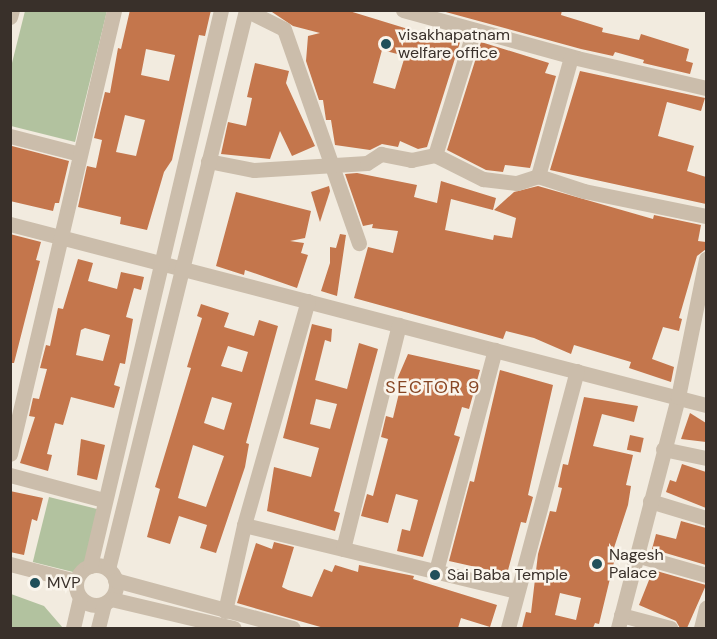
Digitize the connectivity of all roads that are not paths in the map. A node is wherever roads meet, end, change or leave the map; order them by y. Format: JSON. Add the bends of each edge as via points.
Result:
{"nodes":[{"id":1,"x":12,"y":10,"type":"edge"},
{"id":2,"x":114,"y":10,"type":"edge"},
{"id":3,"x":220,"y":10,"type":"edge"},
{"id":4,"x":246,"y":10,"type":"edge"},
{"id":5,"x":403,"y":10,"type":"edge"},
{"id":6,"x":10,"y":17,"type":"edge"},
{"id":7,"x":474,"y":30,"type":"junction"},
{"id":8,"x":571,"y":57,"type":"junction"},
{"id":9,"x":706,"y":88,"type":"edge"},
{"id":10,"x":10,"y":136,"type":"edge"},
{"id":11,"x":80,"y":154,"type":"junction"},
{"id":12,"x":435,"y":155,"type":"junction"},
{"id":13,"x":208,"y":161,"type":"junction"},
{"id":14,"x":333,"y":164,"type":"junction"},
{"id":15,"x":538,"y":176,"type":"junction"},
{"id":16,"x":706,"y":216,"type":"edge"},
{"id":17,"x":10,"y":224,"type":"edge"},
{"id":18,"x":61,"y":237,"type":"junction"},
{"id":19,"x":359,"y":243,"type":"dead end"},
{"id":20,"x":706,"y":259,"type":"edge"},
{"id":21,"x":162,"y":262,"type":"junction"},
{"id":22,"x":181,"y":268,"type":"junction"},
{"id":23,"x":308,"y":301,"type":"junction"},
{"id":24,"x":701,"y":303,"type":"edge"},
{"id":25,"x":399,"y":325,"type":"junction"},
{"id":26,"x":495,"y":350,"type":"junction"},
{"id":27,"x":577,"y":371,"type":"junction"},
{"id":28,"x":678,"y":398,"type":"junction"},
{"id":29,"x":706,"y":405,"type":"edge"},
{"id":30,"x":663,"y":449,"type":"junction"},
{"id":31,"x":10,"y":454,"type":"edge"},
{"id":32,"x":706,"y":458,"type":"edge"},
{"id":33,"x":10,"y":475,"type":"edge"},
{"id":34,"x":104,"y":500,"type":"junction"},
{"id":35,"x":650,"y":501,"type":"junction"},
{"id":36,"x":706,"y":518,"type":"edge"},
{"id":37,"x":244,"y":525,"type":"junction"},
{"id":38,"x":343,"y":549,"type":"junction"},
{"id":39,"x":636,"y":555,"type":"junction"},
{"id":40,"x":10,"y":564,"type":"edge"},
{"id":41,"x":90,"y":566,"type":"junction"},
{"id":42,"x":436,"y":571,"type":"junction"},
{"id":43,"x":112,"y":574,"type":"junction"},
{"id":44,"x":706,"y":575,"type":"edge"},
{"id":45,"x":76,"y":581,"type":"junction"},
{"id":46,"x":516,"y":591,"type":"junction"},
{"id":47,"x":80,"y":598,"type":"junction"},
{"id":48,"x":107,"y":601,"type":"junction"},
{"id":49,"x":706,"y":609,"type":"edge"},
{"id":50,"x":225,"y":611,"type":"junction"},
{"id":51,"x":620,"y":622,"type":"edge"},
{"id":52,"x":73,"y":628,"type":"edge"},
{"id":53,"x":98,"y":628,"type":"edge"},
{"id":54,"x":234,"y":628,"type":"edge"},
{"id":55,"x":292,"y":628,"type":"edge"},
{"id":56,"x":508,"y":628,"type":"edge"},
{"id":57,"x":670,"y":628,"type":"edge"},
{"id":58,"x":701,"y":628,"type":"edge"}],
"edges":[{"from":1,"to":6,"type":"street"},
{"from":2,"to":11,"type":"street"},
{"from":3,"to":21,"type":"street"},
{"from":4,"to":13,"type":"street"},
{"from":4,"to":14,"type":"street","via":[[284,29]]},
{"from":5,"to":7,"type":"street"},
{"from":7,"to":8,"type":"street"},
{"from":7,"to":12,"type":"street"},
{"from":8,"to":9,"type":"street"},
{"from":8,"to":15,"type":"street"},
{"from":10,"to":11,"type":"street"},
{"from":11,"to":18,"type":"street"},
{"from":12,"to":14,"type":"street","via":[[411,160],[381,154],[367,164]]},
{"from":12,"to":15,"type":"street","via":[[483,178],[517,183]]},
{"from":13,"to":14,"type":"street","via":[[254,170]]},
{"from":13,"to":22,"type":"street"},
{"from":14,"to":19,"type":"street"},
{"from":15,"to":16,"type":"street","via":[[584,191]]},
{"from":17,"to":18,"type":"street"},
{"from":18,"to":21,"type":"street"},
{"from":18,"to":31,"type":"street"},
{"from":20,"to":24,"type":"street"},
{"from":21,"to":22,"type":"street"},
{"from":21,"to":34,"type":"street"},
{"from":22,"to":23,"type":"street"},
{"from":22,"to":43,"type":"street"},
{"from":23,"to":25,"type":"street"},
{"from":23,"to":37,"type":"street"},
{"from":24,"to":28,"type":"street"},
{"from":25,"to":26,"type":"street"},
{"from":25,"to":38,"type":"street"},
{"from":26,"to":27,"type":"street"},
{"from":26,"to":42,"type":"street"},
{"from":27,"to":28,"type":"street"},
{"from":27,"to":46,"type":"street"},
{"from":28,"to":29,"type":"street"},
{"from":28,"to":30,"type":"street"},
{"from":30,"to":32,"type":"street"},
{"from":30,"to":35,"type":"street"},
{"from":33,"to":34,"type":"street"},
{"from":34,"to":41,"type":"street"},
{"from":35,"to":36,"type":"street"},
{"from":35,"to":39,"type":"street"},
{"from":37,"to":38,"type":"street"},
{"from":37,"to":50,"type":"street"},
{"from":38,"to":42,"type":"street"},
{"from":39,"to":44,"type":"street"},
{"from":39,"to":51,"type":"street"},
{"from":40,"to":45,"type":"street"},
{"from":41,"to":43,"type":"street"},
{"from":41,"to":45,"type":"street"},
{"from":42,"to":46,"type":"street"},
{"from":43,"to":48,"type":"street"},
{"from":43,"to":50,"type":"street"},
{"from":45,"to":47,"type":"street"},
{"from":46,"to":56,"type":"street"},
{"from":47,"to":48,"type":"street","via":[[89,604]]},
{"from":47,"to":52,"type":"street"},
{"from":48,"to":53,"type":"street"},
{"from":48,"to":54,"type":"street"},
{"from":49,"to":58,"type":"street"},
{"from":50,"to":55,"type":"street"},
{"from":51,"to":57,"type":"street"}]}
